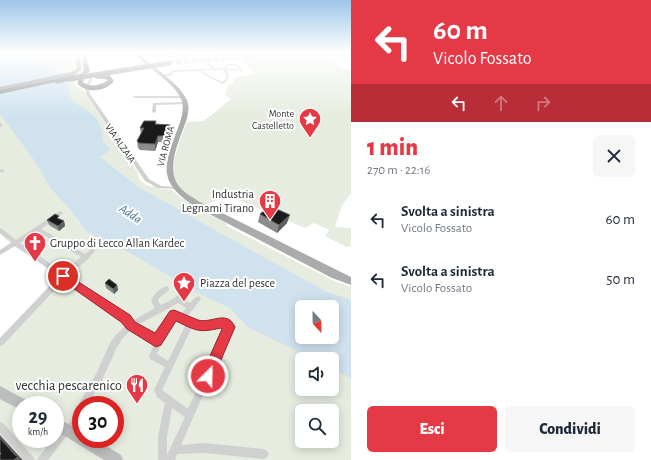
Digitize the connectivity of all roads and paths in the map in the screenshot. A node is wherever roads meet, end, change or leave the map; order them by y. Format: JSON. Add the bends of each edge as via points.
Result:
{"nodes":[{"id":1,"x":68,"y":74,"type":"edge"},
{"id":2,"x":83,"y":74,"type":"edge"},
{"id":3,"x":94,"y":74,"type":"edge"},
{"id":4,"x":98,"y":74,"type":"edge"},
{"id":5,"x":171,"y":74,"type":"edge"},
{"id":6,"x":206,"y":74,"type":"edge"},
{"id":7,"x":227,"y":74,"type":"edge"},
{"id":8,"x":160,"y":75,"type":"joint"},
{"id":9,"x":70,"y":79,"type":"junction"},
{"id":10,"x":82,"y":79,"type":"dead end"},
{"id":11,"x":91,"y":79,"type":"dead end"},
{"id":12,"x":57,"y":81,"type":"junction"},
{"id":13,"x":0,"y":92,"type":"edge"},
{"id":14,"x":134,"y":97,"type":"dead end"},
{"id":15,"x":182,"y":97,"type":"junction"},
{"id":16,"x":185,"y":104,"type":"junction"},
{"id":17,"x":154,"y":112,"type":"dead end"},
{"id":18,"x":175,"y":188,"type":"junction"},
{"id":19,"x":60,"y":213,"type":"dead end"},
{"id":20,"x":37,"y":229,"type":"junction"},
{"id":21,"x":0,"y":230,"type":"edge"},
{"id":22,"x":16,"y":243,"type":"junction"},
{"id":23,"x":92,"y":251,"type":"dead end"},
{"id":24,"x":0,"y":252,"type":"edge"},
{"id":25,"x":86,"y":257,"type":"junction"},
{"id":26,"x":63,"y":276,"type":"junction"},
{"id":27,"x":351,"y":281,"type":"edge"},
{"id":28,"x":166,"y":289,"type":"dead end"},
{"id":29,"x":186,"y":292,"type":"dead end"},
{"id":30,"x":178,"y":298,"type":"junction"},
{"id":31,"x":198,"y":299,"type":"dead end"},
{"id":32,"x":190,"y":307,"type":"junction"},
{"id":33,"x":160,"y":310,"type":"junction"},
{"id":34,"x":182,"y":318,"type":"junction"},
{"id":35,"x":191,"y":322,"type":"junction"},
{"id":36,"x":131,"y":325,"type":"junction"},
{"id":37,"x":156,"y":341,"type":"junction"},
{"id":38,"x":0,"y":343,"type":"edge"},
{"id":39,"x":170,"y":366,"type":"junction"},
{"id":40,"x":0,"y":392,"type":"edge"},
{"id":41,"x":88,"y":396,"type":"edge"},
{"id":42,"x":12,"y":398,"type":"edge"},
{"id":43,"x":170,"y":400,"type":"junction"},
{"id":44,"x":190,"y":414,"type":"junction"},
{"id":45,"x":0,"y":426,"type":"edge"},
{"id":46,"x":72,"y":427,"type":"edge"},
{"id":47,"x":66,"y":430,"type":"junction"},
{"id":48,"x":72,"y":433,"type":"edge"},
{"id":49,"x":97,"y":448,"type":"edge"},
{"id":50,"x":174,"y":450,"type":"junction"},
{"id":51,"x":264,"y":454,"type":"dead end"},
{"id":52,"x":30,"y":460,"type":"edge"},
{"id":53,"x":42,"y":460,"type":"edge"},
{"id":54,"x":116,"y":460,"type":"edge"},
{"id":55,"x":163,"y":460,"type":"edge"},
{"id":56,"x":170,"y":460,"type":"edge"}],
"edges":[{"from":1,"to":13,"type":"main road"},
{"from":2,"to":12,"type":"highway","bridge":true},
{"from":3,"to":12,"type":"highway","bridge":true},
{"from":4,"to":9,"type":"highway","bridge":true},
{"from":5,"to":8,"type":"street"},
{"from":6,"to":7,"type":"street","via":[[222,83],[228,77]]},
{"from":8,"to":15,"type":"main road"},
{"from":9,"to":10,"type":"highway","bridge":true,"via":[[98,76],[107,77],[111,81],[103,86],[90,87],[81,84]]},
{"from":9,"to":13,"type":"highway","bridge":true},
{"from":11,"to":18,"type":"street","name":"VIA ALZAIA","via":[[87,88],[88,94],[147,180],[158,186]]},
{"from":12,"to":13,"type":"highway"},
{"from":14,"to":15,"type":"street"},
{"from":15,"to":16,"type":"main road"},
{"from":16,"to":17,"type":"street","name":"VIA ROMA","via":[[154,104]]},
{"from":16,"to":18,"type":"main road","name":"VIA ROMA","via":[[184,118],[169,172]]},
{"from":18,"to":27,"type":"main road","via":[[199,205],[336,276]]},
{"from":19,"to":20,"type":"street"},
{"from":20,"to":22,"type":"street"},
{"from":20,"to":25,"type":"street"},
{"from":21,"to":22,"type":"street"},
{"from":22,"to":24,"type":"street"},
{"from":22,"to":26,"type":"street"},
{"from":23,"to":25,"type":"street"},
{"from":25,"to":26,"type":"street"},
{"from":26,"to":36,"type":"street"},
{"from":26,"to":38,"type":"street"},
{"from":28,"to":33,"type":"street","via":[[154,301]]},
{"from":29,"to":30,"type":"street"},
{"from":30,"to":32,"type":"street"},
{"from":30,"to":33,"type":"street"},
{"from":31,"to":32,"type":"street"},
{"from":32,"to":34,"type":"street"},
{"from":33,"to":36,"type":"street"},
{"from":34,"to":35,"type":"street"},
{"from":34,"to":37,"type":"street","via":[[174,315]]},
{"from":35,"to":39,"type":"street"},
{"from":35,"to":44,"type":"street","via":[[205,326],[223,322],[229,327]]},
{"from":36,"to":37,"type":"street"},
{"from":36,"to":41,"type":"street","via":[[113,346]]},
{"from":37,"to":39,"type":"street","via":[[158,342],[153,356]]},
{"from":39,"to":43,"type":"street","via":[[158,390]]},
{"from":40,"to":42,"type":"main road"},
{"from":43,"to":44,"type":"street"},
{"from":43,"to":55,"type":"street","via":[[161,448]]},
{"from":44,"to":50,"type":"street"},
{"from":45,"to":52,"type":"street"},
{"from":46,"to":47,"type":"street"},
{"from":47,"to":48,"type":"main road"},
{"from":47,"to":53,"type":"street"},
{"from":49,"to":54,"type":"main road"},
{"from":50,"to":51,"type":"street","via":[[204,448]]},
{"from":50,"to":56,"type":"street"}]}
